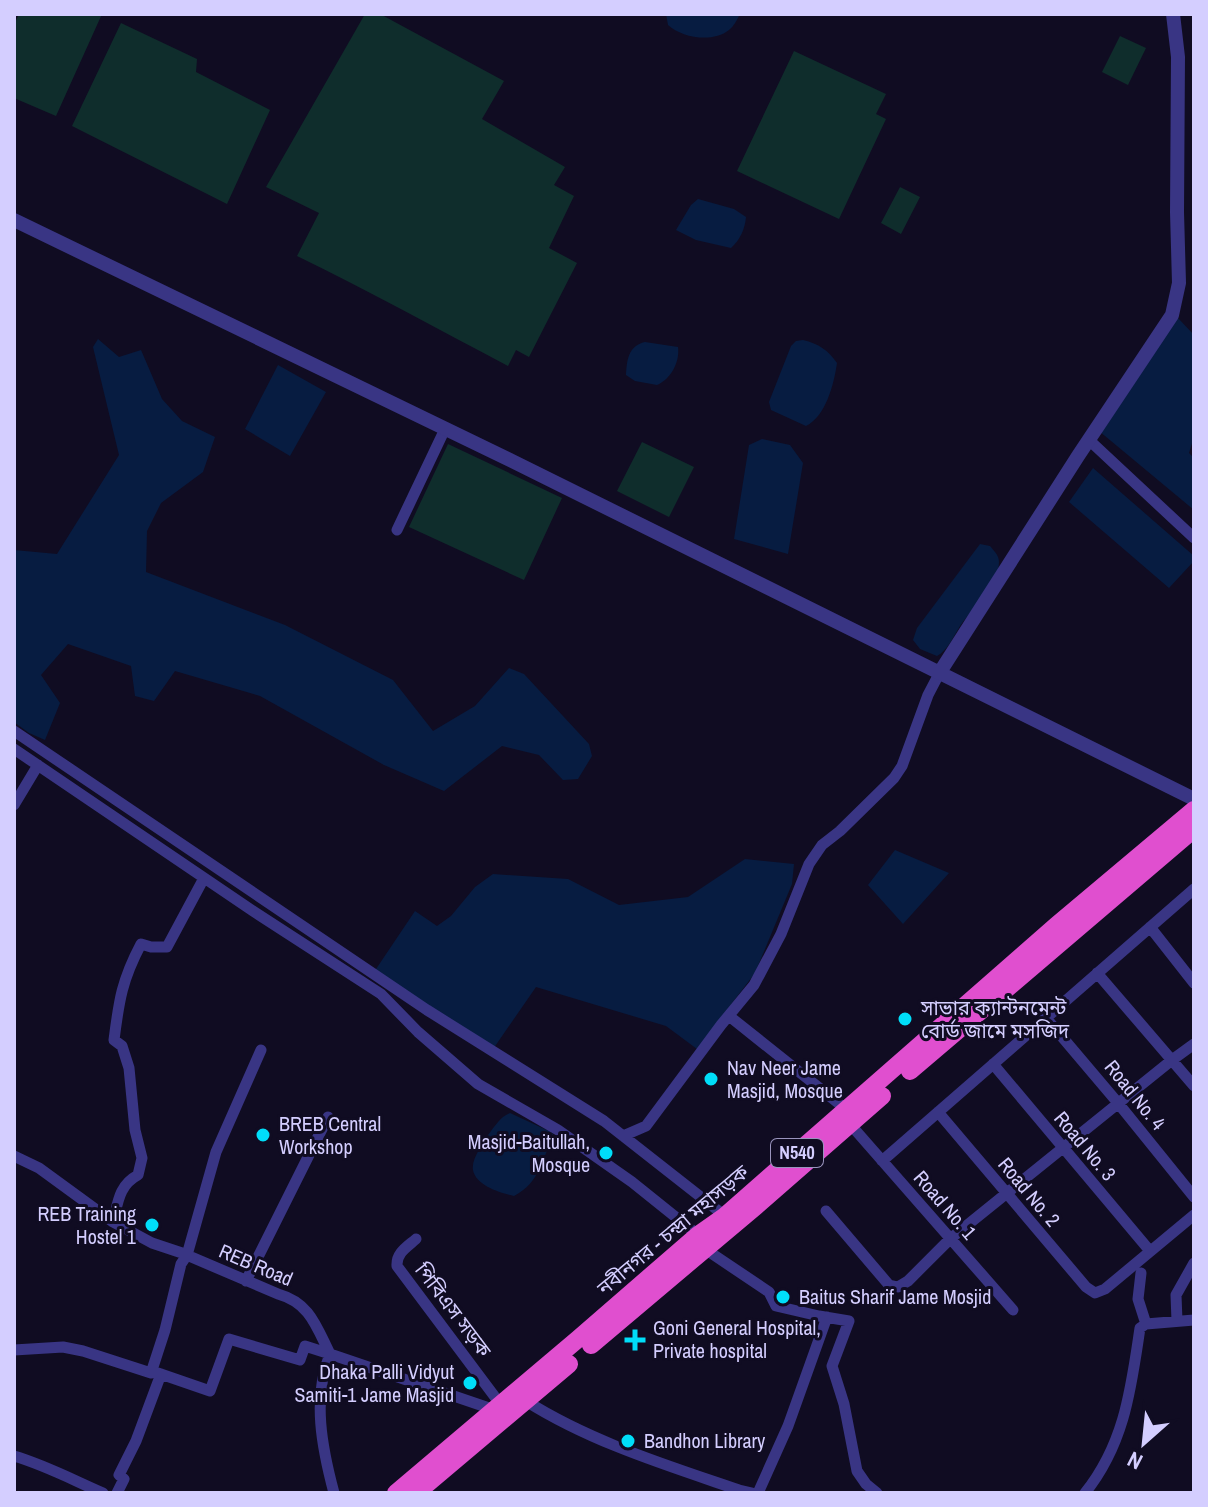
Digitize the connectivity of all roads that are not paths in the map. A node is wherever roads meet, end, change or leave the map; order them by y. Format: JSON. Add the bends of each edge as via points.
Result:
{"nodes":[{"id":1,"x":1173,"y":14,"type":"edge"},
{"id":2,"x":14,"y":220,"type":"edge"},
{"id":3,"x":445,"y":429,"type":"junction"},
{"id":4,"x":1089,"y":440,"type":"junction"},
{"id":5,"x":397,"y":530,"type":"dead end"},
{"id":6,"x":1194,"y":538,"type":"edge"},
{"id":7,"x":940,"y":672,"type":"junction"},
{"id":8,"x":14,"y":731,"type":"edge"},
{"id":9,"x":14,"y":749,"type":"edge"},
{"id":10,"x":38,"y":765,"type":"junction"},
{"id":11,"x":1194,"y":799,"type":"edge"},
{"id":12,"x":14,"y":805,"type":"edge"},
{"id":13,"x":1194,"y":810,"type":"edge"},
{"id":14,"x":1194,"y":829,"type":"edge"},
{"id":15,"x":204,"y":878,"type":"junction"},
{"id":16,"x":1194,"y":889,"type":"edge"},
{"id":17,"x":1150,"y":927,"type":"junction"},
{"id":18,"x":1097,"y":973,"type":"junction"},
{"id":19,"x":1194,"y":983,"type":"edge"},
{"id":20,"x":729,"y":1016,"type":"junction"},
{"id":21,"x":1046,"y":1018,"type":"junction"},
{"id":22,"x":1194,"y":1044,"type":"edge"},
{"id":23,"x":261,"y":1050,"type":"dead end"},
{"id":24,"x":1172,"y":1060,"type":"junction"},
{"id":25,"x":993,"y":1064,"type":"junction"},
{"id":26,"x":1194,"y":1086,"type":"edge"},
{"id":27,"x":1118,"y":1103,"type":"junction"},
{"id":28,"x":938,"y":1112,"type":"junction"},
{"id":29,"x":328,"y":1117,"type":"dead end"},
{"id":30,"x":848,"y":1117,"type":"junction"},
{"id":31,"x":623,"y":1136,"type":"junction"},
{"id":32,"x":1063,"y":1148,"type":"junction"},
{"id":33,"x":14,"y":1156,"type":"edge"},
{"id":34,"x":882,"y":1161,"type":"junction"},
{"id":35,"x":1006,"y":1193,"type":"junction"},
{"id":36,"x":1194,"y":1197,"type":"edge"},
{"id":37,"x":826,"y":1211,"type":"dead end"},
{"id":38,"x":1194,"y":1215,"type":"edge"},
{"id":39,"x":725,"y":1216,"type":"junction"},
{"id":40,"x":113,"y":1222,"type":"junction"},
{"id":41,"x":416,"y":1239,"type":"dead end"},
{"id":42,"x":950,"y":1239,"type":"junction"},
{"id":43,"x":701,"y":1242,"type":"junction"},
{"id":44,"x":1150,"y":1251,"type":"junction"},
{"id":45,"x":187,"y":1255,"type":"junction"},
{"id":46,"x":1194,"y":1263,"type":"edge"},
{"id":47,"x":1141,"y":1273,"type":"dead end"},
{"id":48,"x":246,"y":1281,"type":"junction"},
{"id":49,"x":1013,"y":1310,"type":"dead end"},
{"id":50,"x":827,"y":1317,"type":"junction"},
{"id":51,"x":1194,"y":1320,"type":"edge"},
{"id":52,"x":1177,"y":1321,"type":"junction"},
{"id":53,"x":1146,"y":1324,"type":"junction"},
{"id":54,"x":14,"y":1350,"type":"edge"},
{"id":55,"x":330,"y":1354,"type":"junction"},
{"id":56,"x":156,"y":1372,"type":"junction"},
{"id":57,"x":526,"y":1401,"type":"junction"},
{"id":58,"x":498,"y":1407,"type":"junction"},
{"id":59,"x":14,"y":1456,"type":"edge"},
{"id":60,"x":738,"y":1492,"type":"edge"},
{"id":61,"x":103,"y":1493,"type":"edge"},
{"id":62,"x":117,"y":1493,"type":"edge"},
{"id":63,"x":334,"y":1493,"type":"edge"},
{"id":64,"x":396,"y":1493,"type":"edge"},
{"id":65,"x":416,"y":1493,"type":"edge"},
{"id":66,"x":755,"y":1493,"type":"edge"},
{"id":67,"x":877,"y":1493,"type":"edge"},
{"id":68,"x":1085,"y":1493,"type":"edge"}],
"edges":[{"from":1,"to":4,"type":"street","via":[[1178,57],[1179,283],[1172,315]]},
{"from":2,"to":3,"type":"street"},
{"from":3,"to":5,"type":"street"},
{"from":3,"to":7,"type":"street"},
{"from":4,"to":6,"type":"street"},
{"from":4,"to":7,"type":"street"},
{"from":7,"to":11,"type":"street"},
{"from":7,"to":20,"type":"street","via":[[902,766],[822,845],[754,985]]},
{"from":8,"to":31,"type":"street"},
{"from":9,"to":10,"type":"street"},
{"from":10,"to":12,"type":"street"},
{"from":10,"to":15,"type":"street"},
{"from":13,"to":30,"type":"highway","name":"নবীনগর - চন্দ্রা মহাসড়ক","number":"N540","via":[[1057,925]]},
{"from":14,"to":30,"type":"highway","name":"নবীনগর - চন্দ্রা মহাসড়ক","number":"N540"},
{"from":15,"to":40,"type":"street","via":[[167,947],[141,944],[119,999],[114,1040],[122,1046],[129,1068],[142,1158],[138,1175],[122,1190]]},
{"from":15,"to":43,"type":"street","via":[[381,994],[478,1084],[558,1130],[632,1182]]},
{"from":16,"to":17,"type":"street"},
{"from":17,"to":18,"type":"street"},
{"from":17,"to":19,"type":"street"},
{"from":18,"to":21,"type":"street"},
{"from":18,"to":24,"type":"street"},
{"from":20,"to":30,"type":"street","name":"Road No. 1"},
{"from":20,"to":31,"type":"street","via":[[646,1126]]},
{"from":21,"to":25,"type":"street"},
{"from":21,"to":27,"type":"street","name":"Road No. 4"},
{"from":22,"to":24,"type":"street"},
{"from":23,"to":45,"type":"street","via":[[216,1152]]},
{"from":24,"to":26,"type":"street"},
{"from":24,"to":27,"type":"street"},
{"from":25,"to":28,"type":"street"},
{"from":25,"to":32,"type":"street","name":"Road No. 3"},
{"from":27,"to":32,"type":"street"},
{"from":27,"to":36,"type":"street","name":"Road No. 4"},
{"from":28,"to":34,"type":"street"},
{"from":28,"to":35,"type":"street","name":"Road No. 2"},
{"from":29,"to":48,"type":"street"},
{"from":30,"to":34,"type":"street","name":"Road No. 1"},
{"from":30,"to":39,"type":"highway","name":"নবীনগর - চন্দ্রা মহাসড়ক","number":"N540"},
{"from":30,"to":43,"type":"highway","name":"নবীনগর - চন্দ্রা মহাসড়ক","number":"N540"},
{"from":31,"to":39,"type":"street"},
{"from":32,"to":35,"type":"street"},
{"from":32,"to":44,"type":"street","name":"Road No. 3"},
{"from":33,"to":40,"type":"street","name":"REB Road"},
{"from":34,"to":42,"type":"street","name":"Road No. 1"},
{"from":35,"to":42,"type":"street"},
{"from":35,"to":44,"type":"street","name":"Road No. 2","via":[[1095,1293]]},
{"from":37,"to":42,"type":"street","via":[[889,1285],[908,1281]]},
{"from":38,"to":44,"type":"street"},
{"from":39,"to":43,"type":"highway","name":"নবীনগর - চন্দ্রা মহাসড়ক","number":"N540"},
{"from":40,"to":45,"type":"street","name":"REB Road"},
{"from":41,"to":58,"type":"street","name":"পিবিএস সড়ক","via":[[400,1253],[397,1266]]},
{"from":42,"to":49,"type":"street","name":"Road No. 1"},
{"from":43,"to":50,"type":"street","via":[[769,1292],[776,1306]]},
{"from":43,"to":57,"type":"highway","name":"নবীনগর - চন্দ্রা মহাসড়ক","number":"N540"},
{"from":43,"to":58,"type":"highway","name":"নবীনগর - চন্দ্রা মহাসড়ক","number":"N540"},
{"from":45,"to":48,"type":"street","name":"REB Road"},
{"from":45,"to":56,"type":"street"},
{"from":46,"to":52,"type":"street","via":[[1176,1295]]},
{"from":47,"to":53,"type":"street","via":[[1138,1299]]},
{"from":48,"to":55,"type":"street","name":"REB Road","via":[[301,1304]]},
{"from":50,"to":66,"type":"street","via":[[788,1426]]},
{"from":50,"to":67,"type":"street","via":[[849,1321],[832,1366],[857,1471]]},
{"from":51,"to":52,"type":"street"},
{"from":52,"to":53,"type":"street"},
{"from":53,"to":68,"type":"street","via":[[1140,1328],[1126,1413]]},
{"from":54,"to":56,"type":"street","via":[[63,1347]]},
{"from":55,"to":56,"type":"street","via":[[305,1346],[300,1360],[229,1339],[210,1391]]},
{"from":55,"to":58,"type":"street"},
{"from":55,"to":63,"type":"street","via":[[319,1400]]},
{"from":56,"to":62,"type":"street"},
{"from":57,"to":60,"type":"street","via":[[555,1420],[627,1451]]},
{"from":57,"to":65,"type":"highway","name":"নবীনগর - চন্দ্রা মহাসড়ক","number":"N540"},
{"from":58,"to":64,"type":"highway","name":"নবীনগর - চন্দ্রা মহাসড়ক","number":"N540"},
{"from":59,"to":61,"type":"street"},
{"from":60,"to":66,"type":"street"}]}
